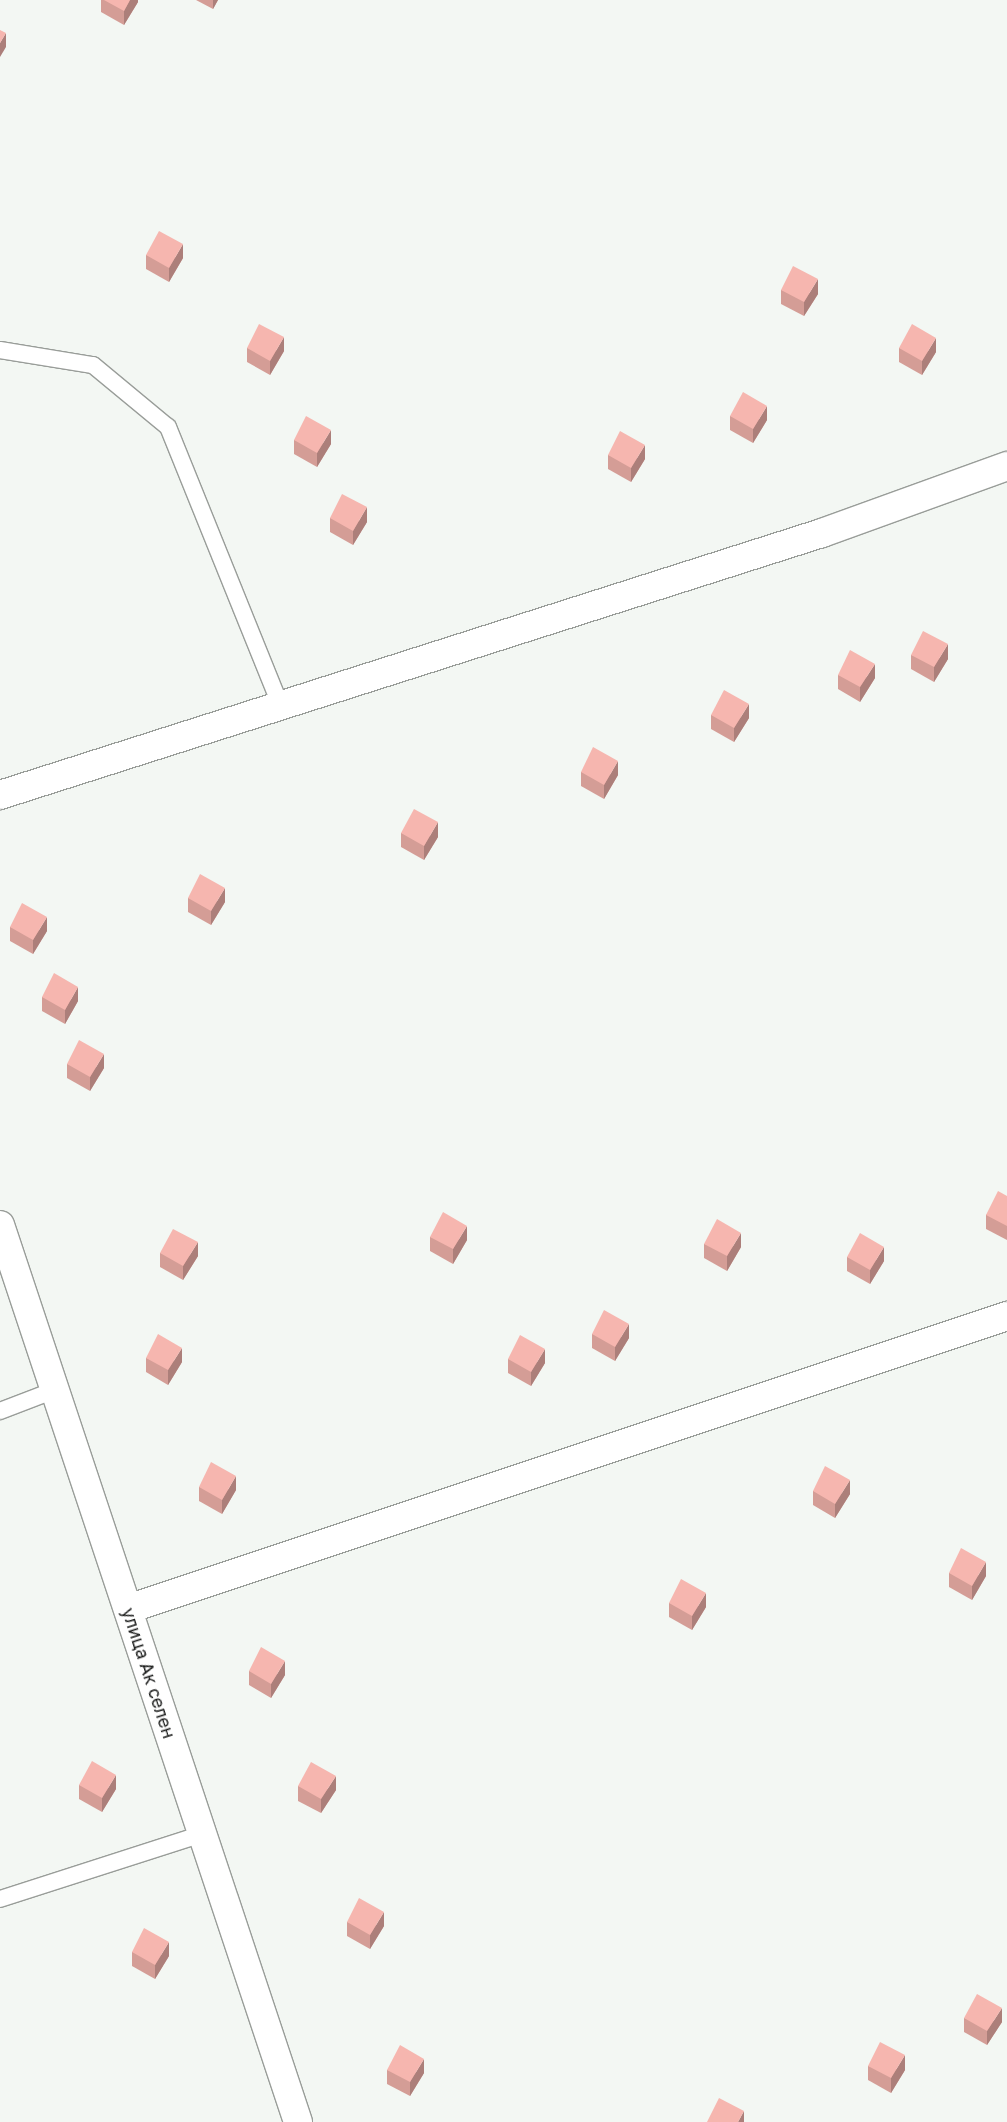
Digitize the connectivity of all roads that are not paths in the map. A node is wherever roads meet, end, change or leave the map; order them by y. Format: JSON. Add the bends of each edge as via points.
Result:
{"nodes":[{"id":1,"x":0,"y":350,"type":"edge"},
{"id":2,"x":1007,"y":466,"type":"edge"},
{"id":3,"x":282,"y":706,"type":"junction"},
{"id":4,"x":0,"y":796,"type":"edge"},
{"id":5,"x":0,"y":1224,"type":"edge"},
{"id":6,"x":1007,"y":1316,"type":"edge"},
{"id":7,"x":55,"y":1390,"type":"junction"},
{"id":8,"x":0,"y":1411,"type":"edge"},
{"id":9,"x":128,"y":1609,"type":"junction"},
{"id":10,"x":202,"y":1834,"type":"junction"},
{"id":11,"x":0,"y":1899,"type":"edge"},
{"id":12,"x":298,"y":2122,"type":"edge"}],
"edges":[{"from":1,"to":3,"type":"lane","via":[[93,365],[168,427]]},
{"from":2,"to":3,"type":"street","via":[[822,533]]},
{"from":3,"to":4,"type":"street"},
{"from":5,"to":7,"type":"street","name":"улица Ак селен"},
{"from":6,"to":9,"type":"street"},
{"from":7,"to":8,"type":"lane"},
{"from":7,"to":9,"type":"street","name":"улица Ак селен"},
{"from":9,"to":10,"type":"street","name":"улица Ак селен"},
{"from":10,"to":11,"type":"lane"},
{"from":10,"to":12,"type":"street","name":"улица Ак селен"}]}
